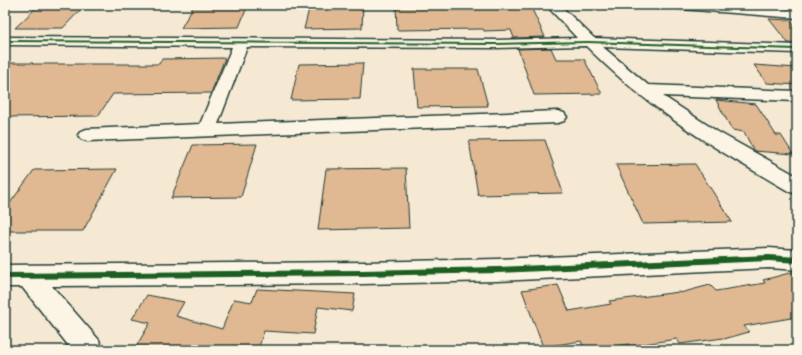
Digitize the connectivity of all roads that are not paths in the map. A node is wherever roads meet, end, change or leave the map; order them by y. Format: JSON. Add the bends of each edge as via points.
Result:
{"nodes":[{"id":1,"x":553,"y":5,"type":"edge"},
{"id":2,"x":681,"y":5,"type":"edge"},
{"id":3,"x":797,"y":14,"type":"edge"},
{"id":4,"x":5,"y":41,"type":"edge"},
{"id":5,"x":588,"y":42,"type":"junction"},
{"id":6,"x":241,"y":43,"type":"junction"},
{"id":7,"x":797,"y":49,"type":"edge"},
{"id":8,"x":643,"y":90,"type":"junction"},
{"id":9,"x":797,"y":96,"type":"edge"},
{"id":10,"x":558,"y":117,"type":"dead end"},
{"id":11,"x":207,"y":130,"type":"junction"},
{"id":12,"x":87,"y":135,"type":"dead end"},
{"id":13,"x":797,"y":186,"type":"edge"},
{"id":14,"x":797,"y":260,"type":"edge"},
{"id":15,"x":17,"y":276,"type":"edge"},
{"id":16,"x":89,"y":350,"type":"edge"}],
"edges":[{"from":1,"to":5,"type":"street"},
{"from":2,"to":3,"type":"street"},
{"from":4,"to":6,"type":"street"},
{"from":5,"to":6,"type":"street"},
{"from":5,"to":7,"type":"street"},
{"from":5,"to":8,"type":"street"},
{"from":6,"to":11,"type":"street"},
{"from":8,"to":9,"type":"street"},
{"from":8,"to":13,"type":"street","via":[[684,120]]},
{"from":10,"to":11,"type":"street"},
{"from":11,"to":12,"type":"street"},
{"from":14,"to":15,"type":"street","via":[[769,258],[585,268],[371,273]]},
{"from":15,"to":16,"type":"street"}]}
